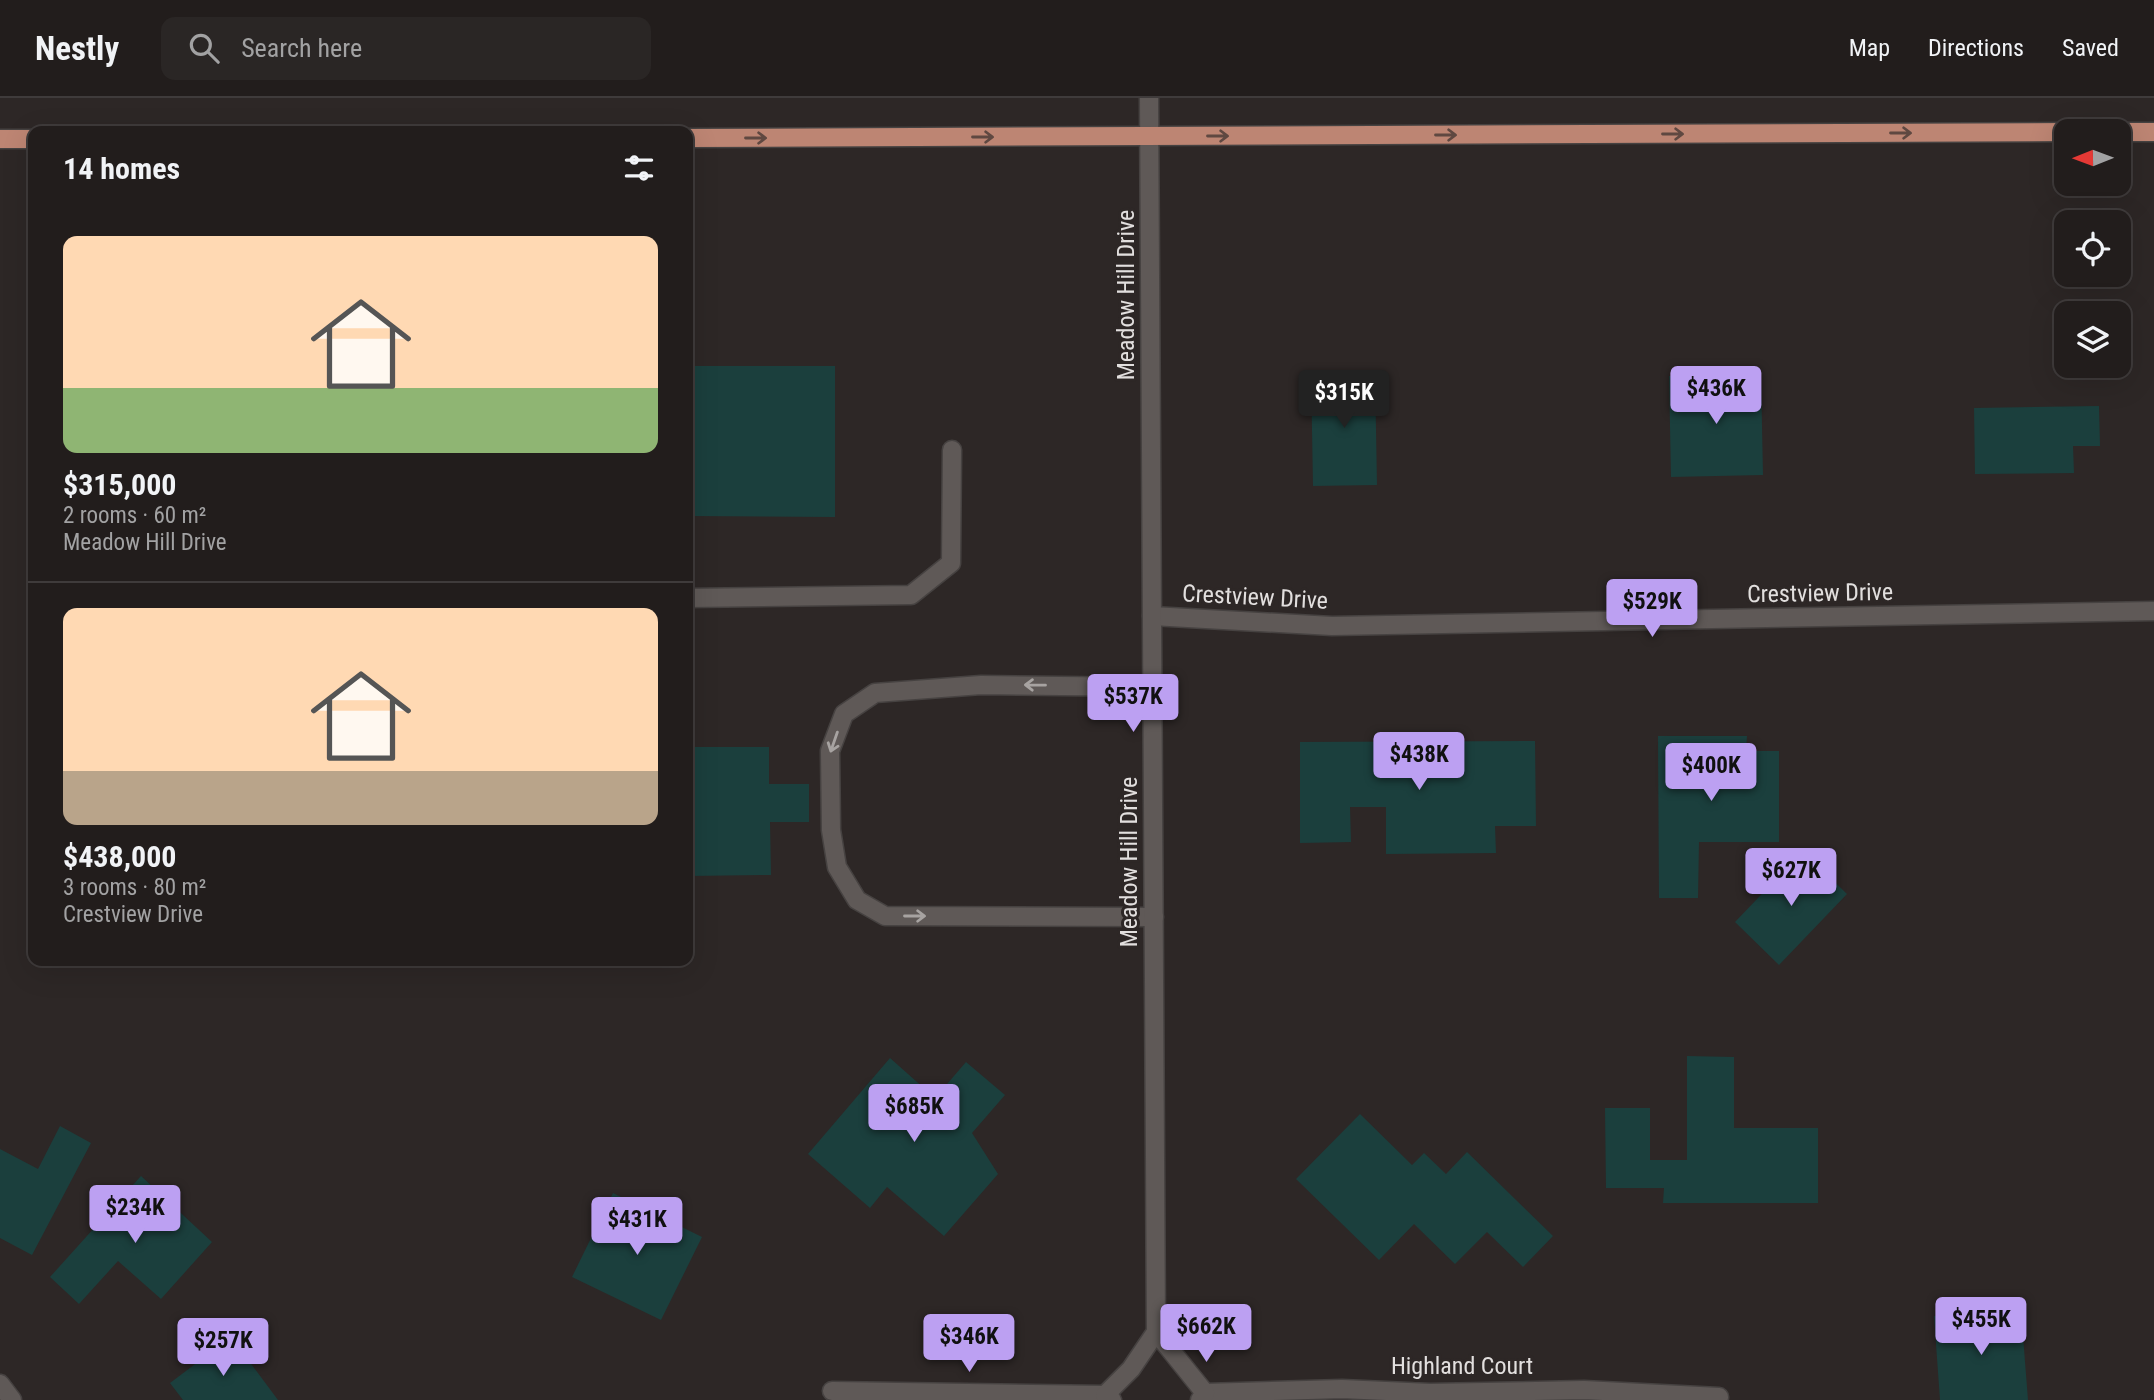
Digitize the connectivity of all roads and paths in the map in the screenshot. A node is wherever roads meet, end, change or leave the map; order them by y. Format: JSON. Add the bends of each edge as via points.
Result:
{"nodes":[{"id":1,"x":1149,"y":98,"type":"edge"},
{"id":2,"x":2054,"y":132,"type":"edge"},
{"id":3,"x":2132,"y":132,"type":"edge"},
{"id":4,"x":2154,"y":132,"type":"edge"},
{"id":5,"x":1150,"y":137,"type":"junction"},
{"id":6,"x":693,"y":138,"type":"edge"},
{"id":7,"x":0,"y":139,"type":"edge"},
{"id":8,"x":28,"y":139,"type":"edge"},
{"id":9,"x":952,"y":450,"type":"dead end"},
{"id":10,"x":693,"y":598,"type":"edge"},
{"id":11,"x":2154,"y":611,"type":"edge"},
{"id":12,"x":1152,"y":616,"type":"junction"},
{"id":13,"x":1152,"y":687,"type":"junction"},
{"id":14,"x":1154,"y":917,"type":"junction"},
{"id":15,"x":1156,"y":1332,"type":"junction"},
{"id":16,"x":0,"y":1384,"type":"edge"},
{"id":17,"x":832,"y":1391,"type":"dead end"},
{"id":18,"x":1202,"y":1397,"type":"edge"},
{"id":19,"x":1719,"y":1397,"type":"dead end"},
{"id":20,"x":1108,"y":1398,"type":"edge"},
{"id":21,"x":12,"y":1400,"type":"edge"}],
"edges":[{"from":1,"to":5,"type":"street","name":"Meadow Hill Drive"},
{"from":5,"to":2,"type":"main road","one_way":true},
{"from":3,"to":4,"type":"main road"},
{"from":6,"to":5,"type":"main road","one_way":true},
{"from":5,"to":12,"type":"street","name":"Meadow Hill Drive"},
{"from":7,"to":8,"type":"main road"},
{"from":9,"to":10,"type":"street","via":[[951,563],[911,596]]},
{"from":11,"to":12,"type":"street","name":"Crestview Drive","via":[[1332,626]]},
{"from":12,"to":13,"type":"street","name":"Meadow Hill Drive"},
{"from":13,"to":14,"type":"street","name":"Meadow Hill Drive"},
{"from":13,"to":14,"type":"street","one_way":true,"via":[[981,685],[874,693],[844,714],[830,751],[831,831],[837,867],[857,900],[885,916]]},
{"from":14,"to":15,"type":"street","name":"Meadow Hill Drive"},
{"from":15,"to":18,"type":"street"},
{"from":15,"to":20,"type":"street"},
{"from":16,"to":21,"type":"street"},
{"from":17,"to":20,"type":"street"},
{"from":18,"to":19,"type":"street","name":"Highland Court","via":[[1342,1389],[1430,1393],[1584,1390]]}]}
